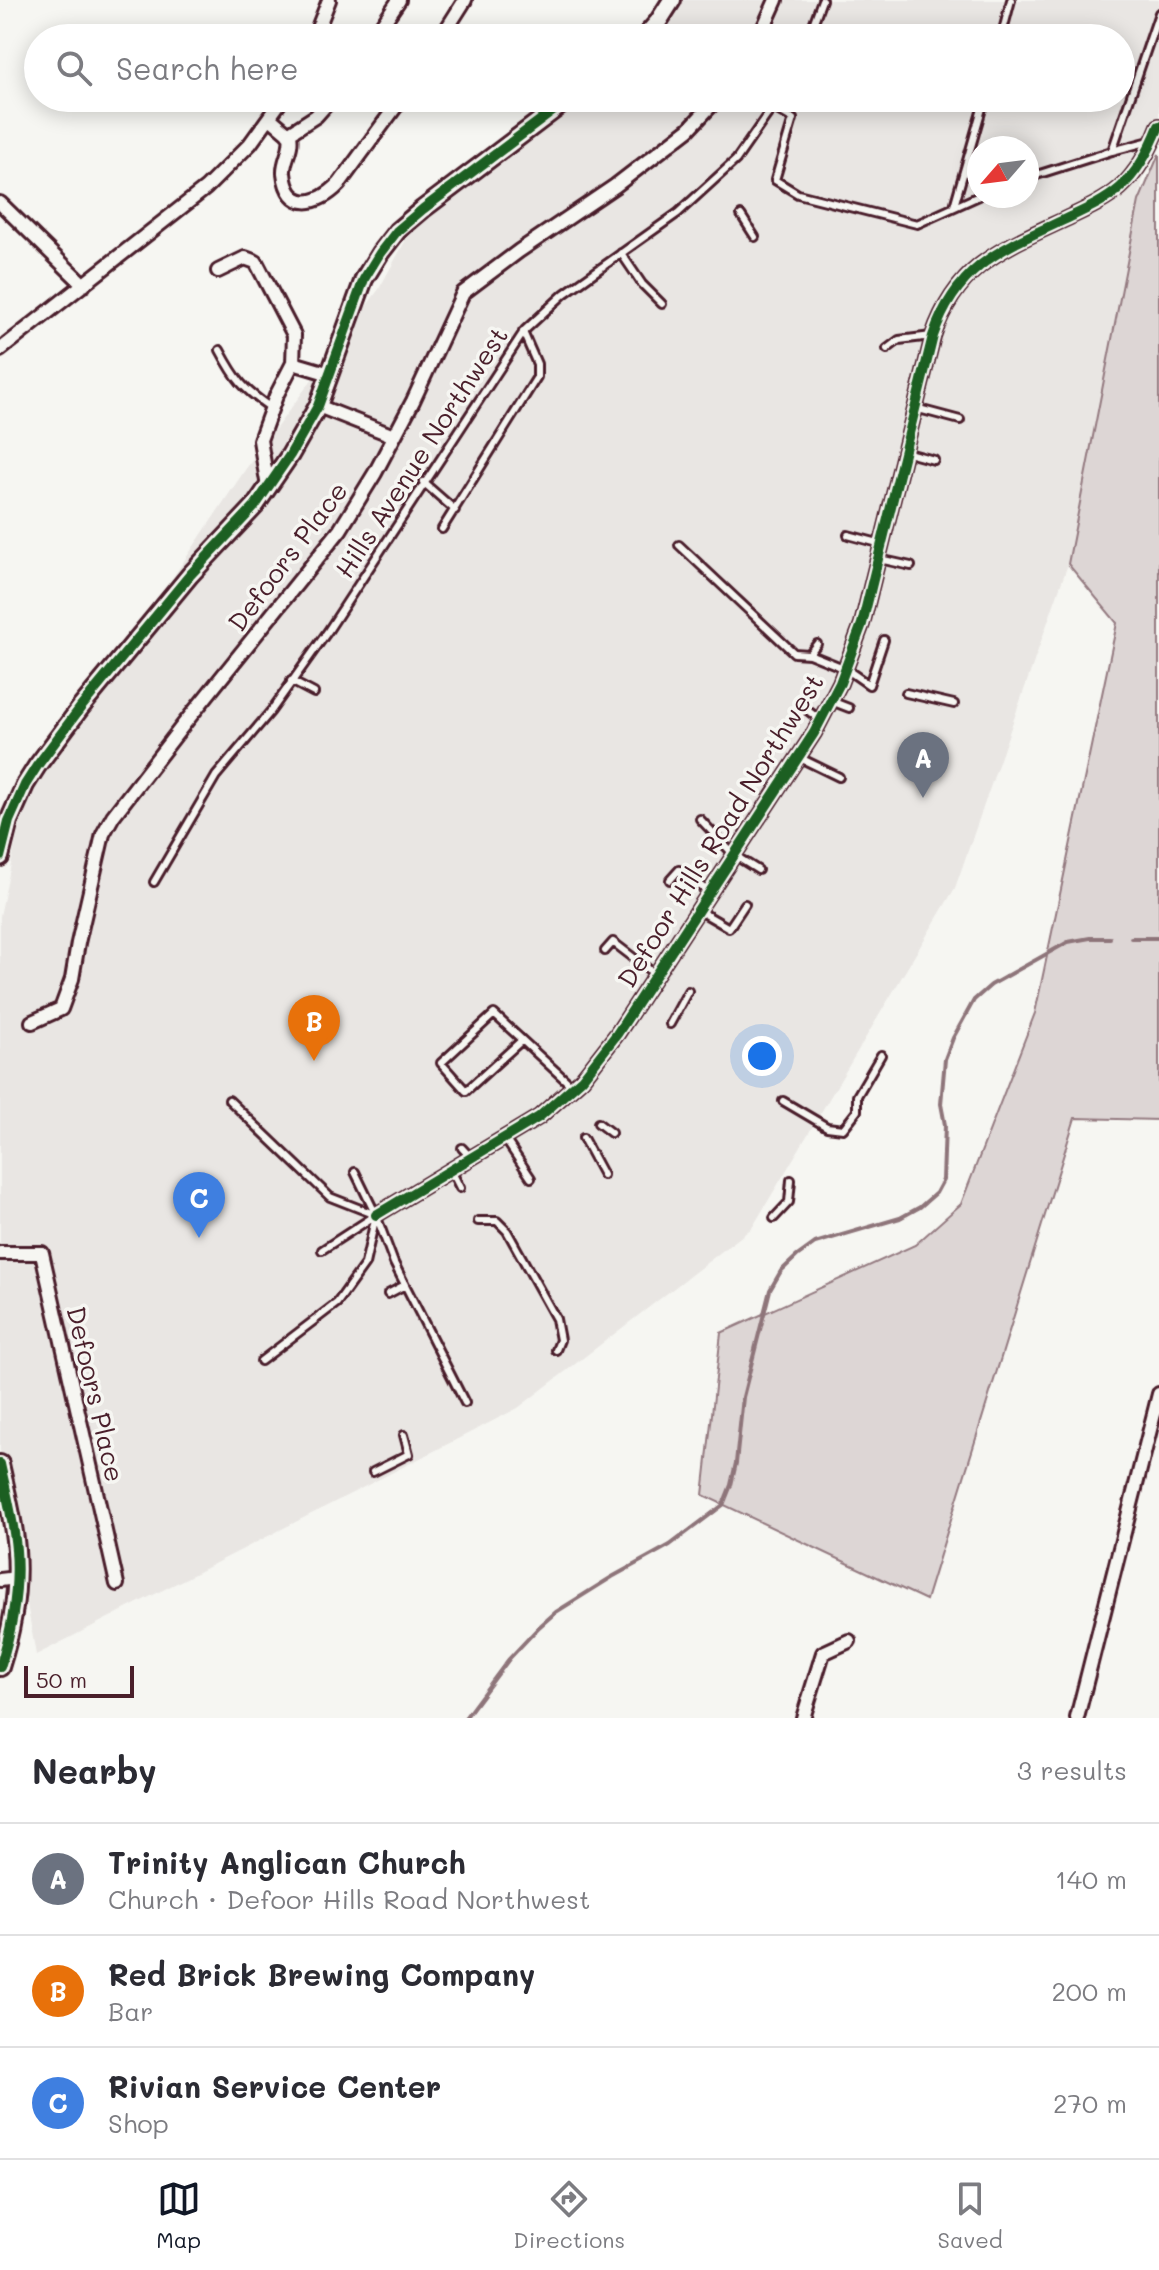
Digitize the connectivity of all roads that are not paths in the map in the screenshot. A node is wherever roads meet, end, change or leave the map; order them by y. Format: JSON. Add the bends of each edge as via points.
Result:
{"nodes":[{"id":1,"x":329,"y":0,"type":"edge"},
{"id":2,"x":399,"y":0,"type":"edge"},
{"id":3,"x":465,"y":0,"type":"edge"},
{"id":4,"x":672,"y":0,"type":"edge"},
{"id":5,"x":776,"y":0,"type":"edge"},
{"id":6,"x":822,"y":0,"type":"edge"},
{"id":7,"x":1011,"y":0,"type":"edge"},
{"id":8,"x":1159,"y":13,"type":"edge"},
{"id":9,"x":320,"y":24,"type":"edge"},
{"id":10,"x":383,"y":24,"type":"edge"},
{"id":11,"x":450,"y":24,"type":"edge"},
{"id":12,"x":656,"y":24,"type":"edge"},
{"id":13,"x":765,"y":24,"type":"edge"},
{"id":14,"x":813,"y":24,"type":"edge"},
{"id":15,"x":1005,"y":24,"type":"edge"},
{"id":16,"x":1135,"y":83,"type":"edge"},
{"id":17,"x":274,"y":112,"type":"edge"},
{"id":18,"x":320,"y":112,"type":"edge"},
{"id":19,"x":392,"y":112,"type":"edge"},
{"id":20,"x":551,"y":112,"type":"edge"},
{"id":21,"x":705,"y":112,"type":"edge"},
{"id":22,"x":771,"y":112,"type":"edge"},
{"id":23,"x":781,"y":112,"type":"edge"},
{"id":24,"x":981,"y":112,"type":"edge"},
{"id":25,"x":1125,"y":112,"type":"edge"},
{"id":26,"x":270,"y":118,"type":"junction"},
{"id":27,"x":1159,"y":126,"type":"edge"},
{"id":28,"x":288,"y":134,"type":"junction"},
{"id":29,"x":1154,"y":140,"type":"junction"},
{"id":30,"x":1112,"y":151,"type":"junction"},
{"id":31,"x":1039,"y":174,"type":"edge"},
{"id":32,"x":967,"y":201,"type":"edge"},
{"id":33,"x":0,"y":203,"type":"edge"},
{"id":34,"x":954,"y":206,"type":"junction"},
{"id":35,"x":741,"y":215,"type":"dead end"},
{"id":36,"x":755,"y":237,"type":"dead end"},
{"id":37,"x":621,"y":253,"type":"junction"},
{"id":38,"x":218,"y":271,"type":"dead end"},
{"id":39,"x":84,"y":285,"type":"junction"},
{"id":40,"x":662,"y":304,"type":"dead end"},
{"id":41,"x":523,"y":332,"type":"junction"},
{"id":42,"x":933,"y":336,"type":"junction"},
{"id":43,"x":887,"y":349,"type":"dead end"},
{"id":44,"x":0,"y":350,"type":"edge"},
{"id":45,"x":220,"y":350,"type":"dead end"},
{"id":46,"x":293,"y":363,"type":"junction"},
{"id":47,"x":330,"y":374,"type":"junction"},
{"id":48,"x":318,"y":406,"type":"junction"},
{"id":49,"x":271,"y":408,"type":"junction"},
{"id":50,"x":915,"y":408,"type":"junction"},
{"id":51,"x":960,"y":420,"type":"dead end"},
{"id":52,"x":394,"y":436,"type":"junction"},
{"id":53,"x":904,"y":452,"type":"junction"},
{"id":54,"x":934,"y":460,"type":"dead end"},
{"id":55,"x":423,"y":482,"type":"junction"},
{"id":56,"x":268,"y":487,"type":"junction"},
{"id":57,"x":455,"y":510,"type":"junction"},
{"id":58,"x":442,"y":529,"type":"dead end"},
{"id":59,"x":848,"y":535,"type":"dead end"},
{"id":60,"x":882,"y":544,"type":"junction"},
{"id":61,"x":679,"y":545,"type":"dead end"},
{"id":62,"x":878,"y":558,"type":"junction"},
{"id":63,"x":911,"y":566,"type":"dead end"},
{"id":64,"x":884,"y":640,"type":"dead end"},
{"id":65,"x":817,"y":644,"type":"dead end"},
{"id":66,"x":809,"y":654,"type":"junction"},
{"id":67,"x":846,"y":669,"type":"junction"},
{"id":68,"x":291,"y":681,"type":"junction"},
{"id":69,"x":314,"y":693,"type":"dead end"},
{"id":70,"x":906,"y":693,"type":"dead end"},
{"id":71,"x":831,"y":701,"type":"junction"},
{"id":72,"x":954,"y":704,"type":"dead end"},
{"id":73,"x":802,"y":706,"type":"dead end"},
{"id":74,"x":849,"y":708,"type":"dead end"},
{"id":75,"x":820,"y":720,"type":"junction"},
{"id":76,"x":798,"y":757,"type":"junction"},
{"id":77,"x":839,"y":777,"type":"dead end"},
{"id":78,"x":700,"y":819,"type":"dead end"},
{"id":79,"x":734,"y":855,"type":"junction"},
{"id":80,"x":0,"y":857,"type":"edge"},
{"id":81,"x":758,"y":870,"type":"dead end"},
{"id":82,"x":670,"y":880,"type":"dead end"},
{"id":83,"x":154,"y":882,"type":"dead end"},
{"id":84,"x":710,"y":893,"type":"junction"},
{"id":85,"x":745,"y":904,"type":"dead end"},
{"id":86,"x":698,"y":910,"type":"junction"},
{"id":87,"x":605,"y":951,"type":"dead end"},
{"id":88,"x":656,"y":975,"type":"junction"},
{"id":89,"x":688,"y":991,"type":"dead end"},
{"id":90,"x":32,"y":1022,"type":"dead end"},
{"id":91,"x":670,"y":1024,"type":"dead end"},
{"id":92,"x":521,"y":1041,"type":"junction"},
{"id":93,"x":881,"y":1055,"type":"dead end"},
{"id":94,"x":573,"y":1087,"type":"junction"},
{"id":95,"x":229,"y":1100,"type":"dead end"},
{"id":96,"x":783,"y":1101,"type":"dead end"},
{"id":97,"x":598,"y":1123,"type":"dead end"},
{"id":98,"x":611,"y":1133,"type":"dead end"},
{"id":99,"x":583,"y":1138,"type":"dead end"},
{"id":100,"x":505,"y":1139,"type":"junction"},
{"id":101,"x":462,"y":1148,"type":"dead end"},
{"id":102,"x":472,"y":1159,"type":"junction"},
{"id":103,"x":451,"y":1170,"type":"junction"},
{"id":104,"x":355,"y":1172,"type":"dead end"},
{"id":105,"x":603,"y":1175,"type":"dead end"},
{"id":106,"x":531,"y":1178,"type":"dead end"},
{"id":107,"x":791,"y":1180,"type":"dead end"},
{"id":108,"x":460,"y":1188,"type":"dead end"},
{"id":109,"x":376,"y":1215,"type":"junction"},
{"id":110,"x":774,"y":1218,"type":"dead end"},
{"id":111,"x":478,"y":1221,"type":"dead end"},
{"id":112,"x":322,"y":1250,"type":"dead end"},
{"id":113,"x":0,"y":1253,"type":"edge"},
{"id":114,"x":405,"y":1285,"type":"junction"},
{"id":115,"x":388,"y":1294,"type":"dead end"},
{"id":116,"x":556,"y":1350,"type":"dead end"},
{"id":117,"x":261,"y":1361,"type":"dead end"},
{"id":118,"x":1159,"y":1394,"type":"edge"},
{"id":119,"x":465,"y":1403,"type":"dead end"},
{"id":120,"x":404,"y":1435,"type":"dead end"},
{"id":121,"x":1145,"y":1447,"type":"junction"},
{"id":122,"x":1159,"y":1450,"type":"edge"},
{"id":123,"x":0,"y":1464,"type":"edge"},
{"id":124,"x":373,"y":1472,"type":"dead end"},
{"id":125,"x":8,"y":1579,"type":"edge"},
{"id":126,"x":117,"y":1584,"type":"dead end"},
{"id":127,"x":849,"y":1641,"type":"dead end"},
{"id":128,"x":0,"y":1667,"type":"edge"},
{"id":129,"x":803,"y":1718,"type":"edge"},
{"id":130,"x":1077,"y":1718,"type":"edge"}],
"edges":[{"from":1,"to":9,"type":"street"},
{"from":2,"to":10,"type":"street"},
{"from":3,"to":11,"type":"street"},
{"from":4,"to":12,"type":"street"},
{"from":5,"to":13,"type":"street"},
{"from":6,"to":14,"type":"lane"},
{"from":7,"to":15,"type":"lane"},
{"from":8,"to":16,"type":"lane"},
{"from":17,"to":26,"type":"street"},
{"from":18,"to":28,"type":"street"},
{"from":19,"to":28,"type":"street","via":[[339,184],[320,200],[308,202],[291,193],[283,169],[292,143]]},
{"from":20,"to":47,"type":"street","via":[[397,231],[364,279]]},
{"from":21,"to":52,"type":"street","name":"Defoors Place","via":[[615,186],[463,293]]},
{"from":22,"to":37,"type":"lane","name":"Hills Avenue Northwest","via":[[736,160],[678,213]]},
{"from":23,"to":34,"type":"lane","via":[[793,119],[775,180],[798,194],[917,224]]},
{"from":24,"to":34,"type":"lane"},
{"from":25,"to":30,"type":"lane"},
{"from":26,"to":28,"type":"street"},
{"from":26,"to":39,"type":"street","via":[[206,188]]},
{"from":27,"to":29,"type":"street","name":"Defoor Hills Road Northwest"},
{"from":29,"to":30,"type":"lane"},
{"from":29,"to":42,"type":"street","name":"Defoor Hills Road Northwest","via":[[1119,188],[1004,248],[964,278],[946,303]]},
{"from":30,"to":31,"type":"lane"},
{"from":32,"to":34,"type":"lane"},
{"from":33,"to":39,"type":"street"},
{"from":35,"to":36,"type":"lane"},
{"from":37,"to":40,"type":"lane"},
{"from":37,"to":41,"type":"lane","name":"Hills Avenue Northwest"},
{"from":38,"to":46,"type":"street","via":[[245,258],[256,262],[294,335]]},
{"from":39,"to":44,"type":"street"},
{"from":41,"to":55,"type":"lane","name":"Hills Avenue Northwest"},
{"from":41,"to":57,"type":"lane","via":[[537,377]]},
{"from":42,"to":43,"type":"lane","via":[[899,340]]},
{"from":42,"to":50,"type":"street","name":"Defoor Hills Road Northwest"},
{"from":45,"to":49,"type":"lane","via":[[235,379]]},
{"from":46,"to":47,"type":"street"},
{"from":46,"to":49,"type":"street"},
{"from":47,"to":48,"type":"street"},
{"from":48,"to":52,"type":"street"},
{"from":48,"to":56,"type":"street"},
{"from":49,"to":56,"type":"street","via":[[260,440]]},
{"from":50,"to":51,"type":"lane"},
{"from":50,"to":53,"type":"street","name":"Defoor Hills Road Northwest"},
{"from":52,"to":90,"type":"street","name":"Defoors Place","via":[[340,530],[113,816],[103,834],[61,1009]]},
{"from":53,"to":54,"type":"lane"},
{"from":53,"to":60,"type":"street","name":"Defoor Hills Road Northwest"},
{"from":55,"to":57,"type":"lane"},
{"from":55,"to":68,"type":"lane","name":"Hills Avenue Northwest"},
{"from":56,"to":80,"type":"street","via":[[180,587],[37,766],[9,821]]},
{"from":57,"to":58,"type":"lane"},
{"from":59,"to":60,"type":"lane"},
{"from":60,"to":62,"type":"street","name":"Defoor Hills Road Northwest"},
{"from":61,"to":66,"type":"lane","via":[[794,653]]},
{"from":62,"to":63,"type":"lane"},
{"from":62,"to":67,"type":"street","name":"Defoor Hills Road Northwest"},
{"from":64,"to":67,"type":"lane","via":[[869,685]]},
{"from":65,"to":66,"type":"lane"},
{"from":66,"to":67,"type":"lane"},
{"from":67,"to":71,"type":"street","name":"Defoor Hills Road Northwest"},
{"from":68,"to":69,"type":"lane"},
{"from":68,"to":83,"type":"lane","name":"Hills Avenue Northwest","via":[[216,776]]},
{"from":70,"to":72,"type":"lane"},
{"from":71,"to":74,"type":"lane"},
{"from":71,"to":75,"type":"street","name":"Defoor Hills Road Northwest"},
{"from":73,"to":75,"type":"lane"},
{"from":75,"to":76,"type":"street","name":"Defoor Hills Road Northwest"},
{"from":76,"to":77,"type":"lane"},
{"from":76,"to":79,"type":"street","name":"Defoor Hills Road Northwest"},
{"from":78,"to":79,"type":"lane"},
{"from":79,"to":81,"type":"lane"},
{"from":79,"to":84,"type":"street","name":"Defoor Hills Road Northwest"},
{"from":82,"to":84,"type":"lane","via":[[679,870]]},
{"from":84,"to":86,"type":"street","name":"Defoor Hills Road Northwest"},
{"from":85,"to":86,"type":"lane","via":[[729,928]]},
{"from":86,"to":88,"type":"street","name":"Defoor Hills Road Northwest"},
{"from":87,"to":88,"type":"lane","via":[[613,942]]},
{"from":88,"to":94,"type":"street","name":"Defoor Hills Road Northwest","via":[[600,1058]]},
{"from":89,"to":91,"type":"lane"},
{"from":92,"to":92,"type":"lane","via":[[494,1014],[441,1063],[466,1091]]},
{"from":92,"to":94,"type":"lane"},
{"from":93,"to":96,"type":"lane","via":[[857,1096],[857,1111],[843,1129],[827,1127]]},
{"from":94,"to":100,"type":"street","name":"Defoor Hills Road Northwest"},
{"from":95,"to":109,"type":"lane","via":[[330,1197]]},
{"from":97,"to":98,"type":"lane"},
{"from":99,"to":105,"type":"lane"},
{"from":100,"to":102,"type":"street","name":"Defoor Hills Road Northwest"},
{"from":100,"to":106,"type":"lane"},
{"from":101,"to":102,"type":"lane"},
{"from":102,"to":103,"type":"street","name":"Defoor Hills Road Northwest"},
{"from":103,"to":108,"type":"lane"},
{"from":103,"to":109,"type":"street","name":"Defoor Hills Road Northwest"},
{"from":104,"to":109,"type":"lane"},
{"from":107,"to":110,"type":"lane","via":[[789,1202]]},
{"from":109,"to":112,"type":"lane"},
{"from":109,"to":114,"type":"lane"},
{"from":109,"to":117,"type":"lane","via":[[365,1264],[337,1303]]},
{"from":111,"to":116,"type":"lane","via":[[497,1221],[507,1231],[556,1319]]},
{"from":113,"to":126,"type":"street","name":"Defoors Place","via":[[42,1253]]},
{"from":114,"to":115,"type":"lane"},
{"from":114,"to":119,"type":"lane"},
{"from":118,"to":121,"type":"street"},
{"from":120,"to":124,"type":"lane","via":[[409,1454]]},
{"from":121,"to":122,"type":"street"},
{"from":121,"to":130,"type":"street"},
{"from":123,"to":125,"type":"street","via":[[16,1547]]},
{"from":125,"to":128,"type":"street","via":[[13,1610]]},
{"from":127,"to":129,"type":"street","via":[[823,1653]]}]}
